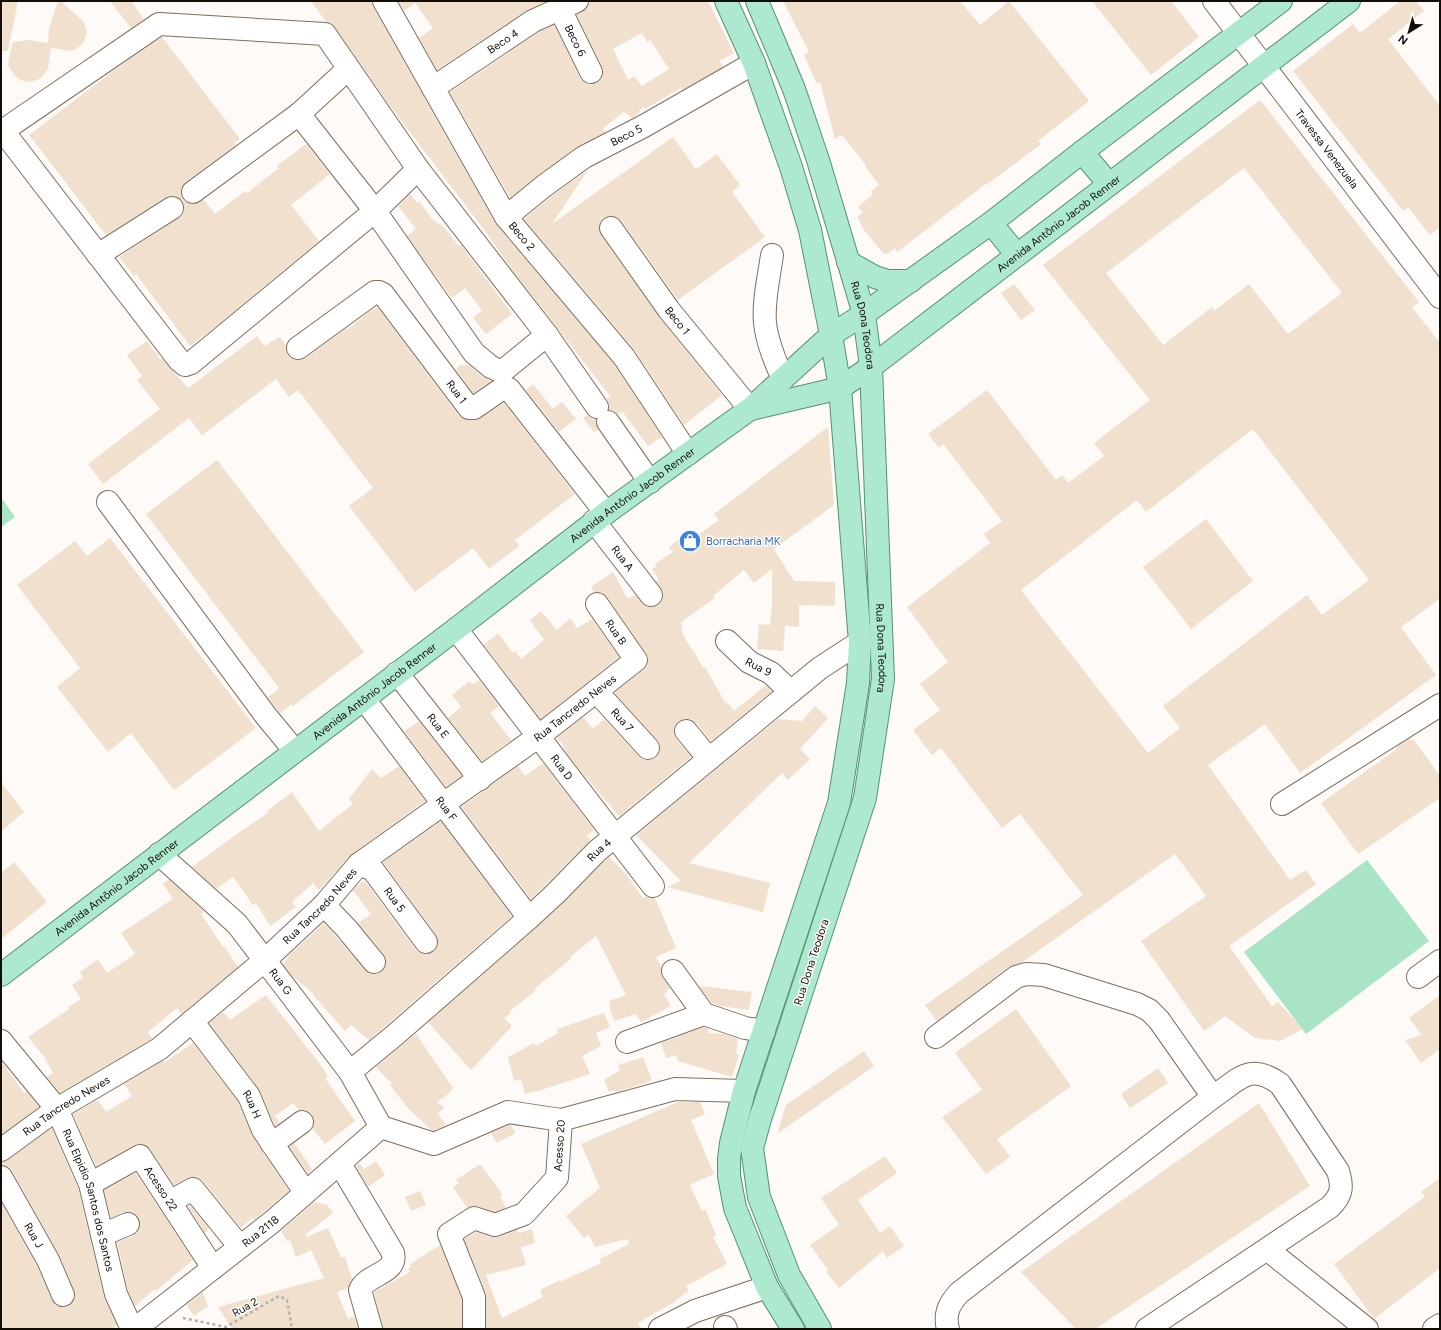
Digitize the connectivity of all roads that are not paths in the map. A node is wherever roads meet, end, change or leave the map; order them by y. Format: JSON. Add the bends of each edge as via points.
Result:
{"nodes":[{"id":1,"x":384,"y":1,"type":"edge"},
{"id":2,"x":726,"y":1,"type":"edge"},
{"id":3,"x":757,"y":1,"type":"edge"},
{"id":4,"x":1214,"y":1,"type":"edge"},
{"id":5,"x":1281,"y":1,"type":"edge"},
{"id":6,"x":1349,"y":1,"type":"edge"},
{"id":7,"x":569,"y":5,"type":"edge"},
{"id":8,"x":1238,"y":33,"type":"junction"},
{"id":9,"x":754,"y":63,"type":"junction"},
{"id":10,"x":1263,"y":66,"type":"junction"},
{"id":11,"x":348,"y":68,"type":"junction"},
{"id":12,"x":591,"y":72,"type":"dead end"},
{"id":13,"x":433,"y":88,"type":"junction"},
{"id":14,"x":299,"y":114,"type":"junction"},
{"id":15,"x":2,"y":132,"type":"edge"},
{"id":16,"x":1082,"y":152,"type":"junction"},
{"id":17,"x":818,"y":160,"type":"junction"},
{"id":18,"x":791,"y":167,"type":"junction"},
{"id":19,"x":418,"y":169,"type":"junction"},
{"id":20,"x":1109,"y":184,"type":"junction"},
{"id":21,"x":193,"y":192,"type":"dead end"},
{"id":22,"x":172,"y":208,"type":"dead end"},
{"id":23,"x":375,"y":211,"type":"junction"},
{"id":24,"x":506,"y":217,"type":"junction"},
{"id":25,"x":991,"y":223,"type":"junction"},
{"id":26,"x":611,"y":228,"type":"dead end"},
{"id":27,"x":98,"y":255,"type":"junction"},
{"id":28,"x":772,"y":255,"type":"dead end"},
{"id":29,"x":1016,"y":255,"type":"junction"},
{"id":30,"x":848,"y":262,"type":"junction"},
{"id":31,"x":911,"y":281,"type":"junction"},
{"id":32,"x":1440,"y":297,"type":"edge"},
{"id":33,"x":864,"y":314,"type":"junction"},
{"id":34,"x":547,"y":335,"type":"junction"},
{"id":35,"x":831,"y":335,"type":"junction"},
{"id":36,"x":298,"y":348,"type":"dead end"},
{"id":37,"x":870,"y":367,"type":"junction"},
{"id":38,"x":783,"y":379,"type":"junction"},
{"id":39,"x":840,"y":388,"type":"junction"},
{"id":40,"x":750,"y":409,"type":"junction"},
{"id":41,"x":688,"y":454,"type":"junction"},
{"id":42,"x":650,"y":482,"type":"junction"},
{"id":43,"x":108,"y":502,"type":"dead end"},
{"id":44,"x":600,"y":517,"type":"junction"},
{"id":45,"x":651,"y":595,"type":"dead end"},
{"id":46,"x":596,"y":604,"type":"dead end"},
{"id":47,"x":456,"y":629,"type":"junction"},
{"id":48,"x":728,"y":641,"type":"dead end"},
{"id":49,"x":860,"y":642,"type":"junction"},
{"id":50,"x":636,"y":660,"type":"joint"},
{"id":51,"x":397,"y":673,"type":"junction"},
{"id":52,"x":596,"y":691,"type":"junction"},
{"id":53,"x":791,"y":692,"type":"junction"},
{"id":54,"x":364,"y":699,"type":"junction"},
{"id":55,"x":1440,"y":705,"type":"edge"},
{"id":56,"x":686,"y":731,"type":"dead end"},
{"id":57,"x":539,"y":736,"type":"junction"},
{"id":58,"x":648,"y":748,"type":"dead end"},
{"id":59,"x":295,"y":751,"type":"junction"},
{"id":60,"x":709,"y":759,"type":"junction"},
{"id":61,"x":480,"y":779,"type":"junction"},
{"id":62,"x":1282,"y":804,"type":"dead end"},
{"id":63,"x":444,"y":805,"type":"junction"},
{"id":64,"x":615,"y":837,"type":"junction"},
{"id":65,"x":159,"y":854,"type":"junction"},
{"id":66,"x":359,"y":864,"type":"junction"},
{"id":67,"x":653,"y":886,"type":"dead end"},
{"id":68,"x":324,"y":904,"type":"junction"},
{"id":69,"x":529,"y":918,"type":"junction"},
{"id":70,"x":426,"y":942,"type":"dead end"},
{"id":71,"x":264,"y":961,"type":"junction"},
{"id":72,"x":1440,"y":961,"type":"edge"},
{"id":73,"x":374,"y":962,"type":"dead end"},
{"id":74,"x":4,"y":967,"type":"edge"},
{"id":75,"x":673,"y":970,"type":"dead end"},
{"id":76,"x":1418,"y":977,"type":"dead end"},
{"id":77,"x":704,"y":1014,"type":"junction"},
{"id":78,"x":192,"y":1021,"type":"junction"},
{"id":79,"x":764,"y":1031,"type":"junction"},
{"id":80,"x":936,"y":1037,"type":"dead end"},
{"id":81,"x":1,"y":1041,"type":"edge"},
{"id":82,"x":627,"y":1042,"type":"dead end"},
{"id":83,"x":350,"y":1072,"type":"junction"},
{"id":84,"x":744,"y":1091,"type":"junction"},
{"id":85,"x":1213,"y":1097,"type":"junction"},
{"id":86,"x":57,"y":1109,"type":"junction"},
{"id":87,"x":561,"y":1120,"type":"junction"},
{"id":88,"x":302,"y":1122,"type":"dead end"},
{"id":89,"x":381,"y":1127,"type":"junction"},
{"id":90,"x":272,"y":1144,"type":"junction"},
{"id":91,"x":1,"y":1150,"type":"edge"},
{"id":92,"x":340,"y":1164,"type":"junction"},
{"id":93,"x":1,"y":1177,"type":"edge"},
{"id":94,"x":90,"y":1184,"type":"junction"},
{"id":95,"x":305,"y":1192,"type":"junction"},
{"id":96,"x":170,"y":1201,"type":"junction"},
{"id":97,"x":128,"y":1224,"type":"dead end"},
{"id":98,"x":102,"y":1235,"type":"junction"},
{"id":99,"x":240,"y":1246,"type":"junction"},
{"id":100,"x":1268,"y":1250,"type":"junction"},
{"id":101,"x":213,"y":1268,"type":"junction"},
{"id":102,"x":767,"y":1287,"type":"junction"},
{"id":103,"x":63,"y":1294,"type":"dead end"},
{"id":104,"x":1440,"y":1325,"type":"edge"},
{"id":105,"x":132,"y":1329,"type":"edge"},
{"id":106,"x":136,"y":1329,"type":"edge"},
{"id":107,"x":371,"y":1329,"type":"edge"},
{"id":108,"x":474,"y":1329,"type":"edge"},
{"id":109,"x":660,"y":1329,"type":"edge"},
{"id":110,"x":793,"y":1329,"type":"edge"},
{"id":111,"x":820,"y":1329,"type":"edge"},
{"id":112,"x":948,"y":1329,"type":"edge"},
{"id":113,"x":1147,"y":1329,"type":"edge"},
{"id":114,"x":1367,"y":1329,"type":"edge"},
{"id":115,"x":1434,"y":1329,"type":"edge"}],
"edges":[{"from":1,"to":13,"type":"street","name":"Beco 2"},
{"from":2,"to":9,"type":"main road","name":"Rua Dona Teodora"},
{"from":3,"to":17,"type":"main road","name":"Rua Dona Teodora","via":[[794,89]]},
{"from":4,"to":8,"type":"street","name":"Travessa Venezuela"},
{"from":5,"to":8,"type":"main road","name":"Avenida Antônio Jacob Renner"},
{"from":6,"to":10,"type":"main road","name":"Avenida Antônio Jacob Renner"},
{"from":7,"to":12,"type":"street","name":"Beco 6"},
{"from":7,"to":13,"type":"street","name":"Beco 4","via":[[533,21]]},
{"from":8,"to":10,"type":"street","name":"Travessa Venezuela"},
{"from":8,"to":16,"type":"main road","name":"Avenida Antônio Jacob Renner"},
{"from":9,"to":18,"type":"main road","name":"Rua Dona Teodora"},
{"from":9,"to":24,"type":"street","name":"Beco 5","via":[[584,157]]},
{"from":10,"to":20,"type":"main road","name":"Avenida Antônio Jacob Renner"},
{"from":10,"to":32,"type":"street","name":"Travessa Venezuela"},
{"from":11,"to":14,"type":"street"},
{"from":11,"to":15,"type":"street","via":[[328,37],[322,33],[159,24]]},
{"from":11,"to":19,"type":"street"},
{"from":13,"to":24,"type":"street","name":"Beco 2"},
{"from":14,"to":21,"type":"street"},
{"from":14,"to":23,"type":"street"},
{"from":15,"to":27,"type":"street"},
{"from":16,"to":20,"type":"main road"},
{"from":16,"to":25,"type":"main road","name":"Avenida Antônio Jacob Renner"},
{"from":17,"to":18,"type":"main road"},
{"from":17,"to":30,"type":"main road","name":"Rua Dona Teodora"},
{"from":18,"to":35,"type":"main road","name":"Rua Dona Teodora","via":[[810,230]]},
{"from":19,"to":23,"type":"street"},
{"from":19,"to":34,"type":"street"},
{"from":20,"to":29,"type":"main road","name":"Avenida Antônio Jacob Renner"},
{"from":22,"to":27,"type":"street"},
{"from":23,"to":27,"type":"street","via":[[188,365],[182,364]]},
{"from":23,"to":34,"type":"street","via":[[474,354],[491,367],[504,370]]},
{"from":24,"to":41,"type":"street","name":"Beco 2","via":[[624,357]]},
{"from":25,"to":29,"type":"main road"},
{"from":25,"to":31,"type":"main road","name":"Avenida Antônio Jacob Renner"},
{"from":26,"to":40,"type":"street","name":"Beco 1","via":[[669,310]]},
{"from":28,"to":38,"type":"street","via":[[765,324],[771,352]]},
{"from":29,"to":37,"type":"main road","name":"Avenida Antônio Jacob Renner"},
{"from":30,"to":31,"type":"main road","via":[[887,281]]},
{"from":30,"to":33,"type":"main road","name":"Rua Dona Teodora"},
{"from":31,"to":33,"type":"main road","name":"Avenida Antônio Jacob Renner"},
{"from":33,"to":35,"type":"main road","name":"Avenida Antônio Jacob Renner"},
{"from":33,"to":37,"type":"main road","name":"Rua Dona Teodora"},
{"from":34,"to":42,"type":"street"},
{"from":35,"to":38,"type":"main road","name":"Avenida Antônio Jacob Renner"},
{"from":35,"to":39,"type":"main road","name":"Rua Dona Teodora"},
{"from":36,"to":44,"type":"street","name":"Rua 1","via":[[376,292],[381,293],[469,408],[474,408],[503,388],[509,389]]},
{"from":37,"to":39,"type":"main road","name":"Avenida Antônio Jacob Renner"},
{"from":37,"to":111,"type":"main road","name":"Rua Dona Teodora","via":[[884,679],[865,798],[752,1148],[759,1197],[788,1275]]},
{"from":38,"to":40,"type":"main road","name":"Avenida Antônio Jacob Renner"},
{"from":39,"to":40,"type":"main road","name":"Avenida Antônio Jacob Renner"},
{"from":39,"to":49,"type":"main road","name":"Rua Dona Teodora"},
{"from":40,"to":41,"type":"main road","name":"Avenida Antônio Jacob Renner"},
{"from":41,"to":42,"type":"main road","name":"Avenida Antônio Jacob Renner"},
{"from":42,"to":44,"type":"main road","name":"Avenida Antônio Jacob Renner"},
{"from":43,"to":59,"type":"street","via":[[266,716]]},
{"from":44,"to":45,"type":"street","name":"Rua A"},
{"from":44,"to":47,"type":"main road","name":"Avenida Antônio Jacob Renner"},
{"from":46,"to":50,"type":"street","name":"Rua B"},
{"from":47,"to":51,"type":"main road","name":"Avenida Antônio Jacob Renner"},
{"from":47,"to":57,"type":"street","name":"Rua D"},
{"from":48,"to":53,"type":"street","name":"Rua 9","via":[[749,662],[771,673]]},
{"from":49,"to":53,"type":"street","name":"Rua 4","via":[[820,668]]},
{"from":49,"to":79,"type":"main road","name":"Rua Dona Teodora","via":[[858,683],[839,803]]},
{"from":50,"to":52,"type":"street","name":"Rua Tancredo Neves"},
{"from":51,"to":54,"type":"main road","name":"Avenida Antônio Jacob Renner"},
{"from":51,"to":61,"type":"street","name":"Rua E"},
{"from":52,"to":57,"type":"street","name":"Rua Tancredo Neves"},
{"from":52,"to":58,"type":"street","name":"Rua 7"},
{"from":53,"to":60,"type":"street","name":"Rua 4"},
{"from":54,"to":59,"type":"main road","name":"Avenida Antônio Jacob Renner"},
{"from":54,"to":63,"type":"street","name":"Rua F"},
{"from":55,"to":62,"type":"street"},
{"from":56,"to":60,"type":"street"},
{"from":57,"to":61,"type":"street","name":"Rua Tancredo Neves"},
{"from":57,"to":64,"type":"street","name":"Rua D"},
{"from":59,"to":65,"type":"main road","name":"Avenida Antônio Jacob Renner"},
{"from":60,"to":64,"type":"street","name":"Rua 4"},
{"from":61,"to":63,"type":"street","name":"Rua Tancredo Neves"},
{"from":63,"to":66,"type":"street","name":"Rua Tancredo Neves"},
{"from":63,"to":69,"type":"street","name":"Rua F"},
{"from":64,"to":67,"type":"street","name":"Rua D"},
{"from":64,"to":69,"type":"street","name":"Rua 4","via":[[597,851]]},
{"from":65,"to":71,"type":"street","name":"Rua G","via":[[237,924]]},
{"from":65,"to":74,"type":"main road","name":"Avenida Antônio Jacob Renner"},
{"from":66,"to":68,"type":"street","name":"Rua Tancredo Neves"},
{"from":66,"to":70,"type":"street","name":"Rua 5","via":[[372,870]]},
{"from":68,"to":71,"type":"street","name":"Rua Tancredo Neves"},
{"from":68,"to":73,"type":"street"},
{"from":69,"to":83,"type":"street","name":"Rua 4"},
{"from":71,"to":78,"type":"street","name":"Rua Tancredo Neves"},
{"from":71,"to":83,"type":"street","name":"Rua G"},
{"from":72,"to":76,"type":"street"},
{"from":75,"to":77,"type":"street"},
{"from":77,"to":79,"type":"street","via":[[745,1028]]},
{"from":77,"to":82,"type":"street"},
{"from":78,"to":86,"type":"street","name":"Rua Tancredo Neves","via":[[159,1049]]},
{"from":78,"to":90,"type":"street","name":"Rua H","via":[[249,1096],[263,1130]]},
{"from":79,"to":84,"type":"main road","name":"Rua Dona Teodora"},
{"from":80,"to":85,"type":"street","via":[[1016,977],[1026,974],[1044,975],[1149,1010],[1159,1020]]},
{"from":81,"to":86,"type":"street","name":"Rua Elpidio Santos dos Santos"},
{"from":83,"to":89,"type":"street","name":"Rua G"},
{"from":84,"to":87,"type":"street","name":"Acesso 20","via":[[675,1089]]},
{"from":84,"to":102,"type":"main road","name":"Rua Dona Teodora","via":[[731,1143],[729,1176],[735,1208]]},
{"from":85,"to":100,"type":"street","via":[[1247,1074],[1269,1076],[1280,1084],[1338,1171],[1341,1192],[1330,1208]]},
{"from":85,"to":112,"type":"street","via":[[959,1293],[951,1301],[948,1310]]},
{"from":86,"to":91,"type":"street","name":"Rua Tancredo Neves"},
{"from":86,"to":94,"type":"street","name":"Rua Elpidio Santos dos Santos"},
{"from":87,"to":89,"type":"street","via":[[508,1112],[434,1144]]},
{"from":87,"to":108,"type":"street","name":"Acesso 20","via":[[557,1178],[524,1214],[495,1225],[474,1218],[449,1234],[474,1297]]},
{"from":88,"to":90,"type":"street"},
{"from":89,"to":92,"type":"street","name":"Rua 2118"},
{"from":90,"to":95,"type":"street","name":"Rua H"},
{"from":92,"to":95,"type":"street","name":"Rua 2118"},
{"from":92,"to":107,"type":"street","via":[[393,1253],[393,1264],[365,1282],[360,1290]]},
{"from":93,"to":103,"type":"street","name":"Rua J","via":[[48,1260]]},
{"from":94,"to":96,"type":"street","name":"Acesso 22","via":[[140,1156]]},
{"from":94,"to":98,"type":"street","name":"Rua Elpidio Santos dos Santos"},
{"from":95,"to":99,"type":"street","name":"Rua 2118"},
{"from":96,"to":99,"type":"street","via":[[193,1189]]},
{"from":96,"to":101,"type":"street","name":"Acesso 22"},
{"from":97,"to":98,"type":"street"},
{"from":98,"to":105,"type":"street","name":"Rua Elpidio Santos dos Santos","via":[[116,1294]]},
{"from":99,"to":101,"type":"street","name":"Rua 2118"},
{"from":100,"to":113,"type":"street"},
{"from":100,"to":114,"type":"street"},
{"from":101,"to":106,"type":"street","name":"Rua 2118"},
{"from":102,"to":109,"type":"street","via":[[695,1311]]},
{"from":102,"to":110,"type":"main road","name":"Rua Dona Teodora"},
{"from":104,"to":115,"type":"street"}]}
